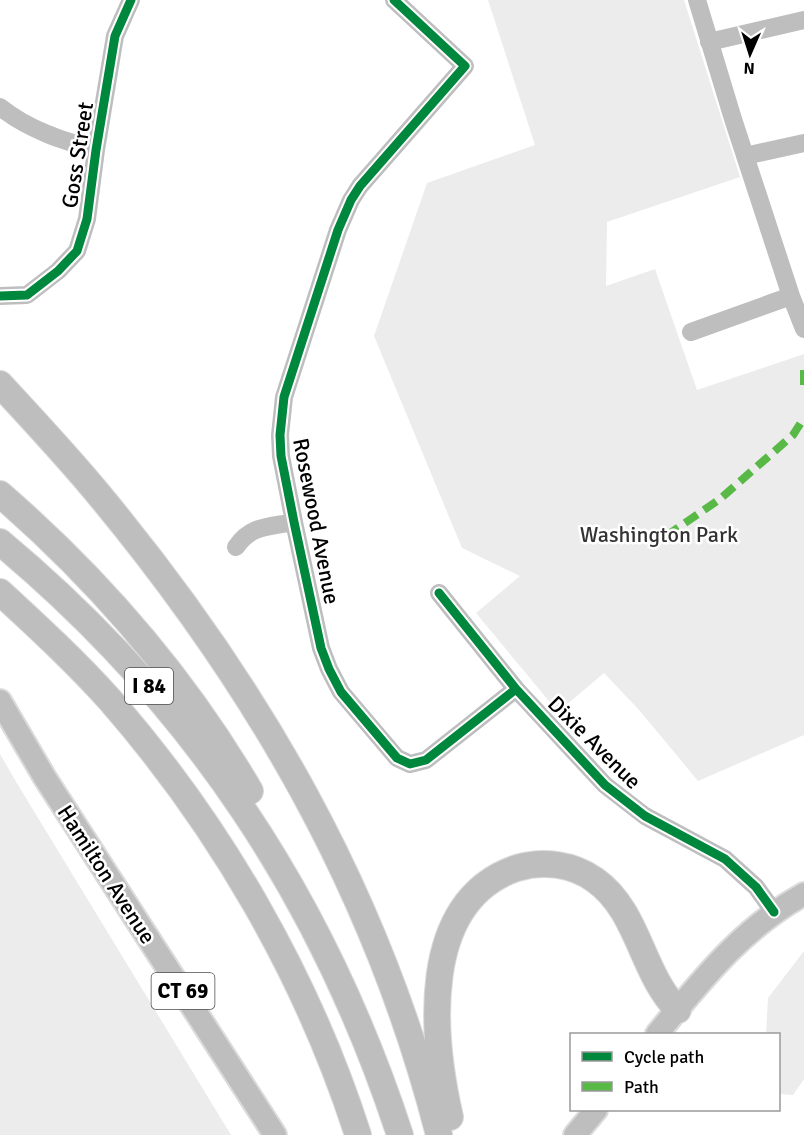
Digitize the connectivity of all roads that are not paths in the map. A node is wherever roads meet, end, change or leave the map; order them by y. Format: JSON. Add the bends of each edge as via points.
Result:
{"nodes":[{"id":1,"x":131,"y":0,"type":"edge"},
{"id":2,"x":394,"y":0,"type":"edge"},
{"id":3,"x":697,"y":0,"type":"edge"},
{"id":4,"x":804,"y":20,"type":"edge"},
{"id":5,"x":710,"y":42,"type":"junction"},
{"id":6,"x":0,"y":107,"type":"edge"},
{"id":7,"x":804,"y":143,"type":"edge"},
{"id":8,"x":96,"y":150,"type":"junction"},
{"id":9,"x":745,"y":156,"type":"junction"},
{"id":10,"x":0,"y":296,"type":"edge"},
{"id":11,"x":791,"y":296,"type":"junction"},
{"id":12,"x":804,"y":329,"type":"edge"},
{"id":13,"x":691,"y":332,"type":"dead end"},
{"id":14,"x":0,"y":384,"type":"edge"},
{"id":15,"x":0,"y":494,"type":"edge"},
{"id":16,"x":294,"y":522,"type":"junction"},
{"id":17,"x":0,"y":542,"type":"edge"},
{"id":18,"x":236,"y":547,"type":"dead end"},
{"id":19,"x":0,"y":592,"type":"edge"},
{"id":20,"x":439,"y":593,"type":"dead end"},
{"id":21,"x":516,"y":689,"type":"junction"},
{"id":22,"x":0,"y":701,"type":"edge"},
{"id":23,"x":271,"y":853,"type":"junction"},
{"id":24,"x":804,"y":894,"type":"edge"},
{"id":25,"x":774,"y":912,"type":"junction"},
{"id":26,"x":678,"y":1010,"type":"junction"},
{"id":27,"x":659,"y":1033,"type":"edge"},
{"id":28,"x":595,"y":1111,"type":"edge"},
{"id":29,"x":275,"y":1135,"type":"edge"},
{"id":30,"x":358,"y":1135,"type":"edge"},
{"id":31,"x":400,"y":1135,"type":"edge"},
{"id":32,"x":439,"y":1135,"type":"edge"},
{"id":33,"x":454,"y":1135,"type":"edge"},
{"id":34,"x":575,"y":1135,"type":"edge"}],
"edges":[{"from":1,"to":8,"type":"street","name":"Goss Street","via":[[116,36]]},
{"from":2,"to":16,"type":"street","name":"Rosewood Avenue","via":[[465,66],[360,186],[338,230],[283,405],[281,456]]},
{"from":3,"to":5,"type":"street"},
{"from":4,"to":5,"type":"street"},
{"from":5,"to":9,"type":"street"},
{"from":6,"to":8,"type":"street","via":[[17,121],[48,135]]},
{"from":7,"to":9,"type":"street"},
{"from":8,"to":10,"type":"street","name":"Goss Street","via":[[87,219],[77,251],[27,295]]},
{"from":9,"to":11,"type":"street"},
{"from":11,"to":12,"type":"street"},
{"from":11,"to":13,"type":"street"},
{"from":14,"to":32,"type":"highway","via":[[154,563],[224,660],[282,752],[332,845],[371,932],[406,1025]]},
{"from":15,"to":23,"type":"highway","via":[[78,568],[169,670],[258,805]]},
{"from":16,"to":18,"type":"street","via":[[255,530],[243,536]]},
{"from":16,"to":21,"type":"street","name":"Rosewood Avenue","via":[[329,669],[341,692],[397,758],[410,764],[426,760]]},
{"from":17,"to":23,"type":"highway","number":"I 84","via":[[90,622],[165,704],[214,767]]},
{"from":19,"to":30,"type":"highway","number":"I 84","via":[[121,713],[219,844],[260,912],[298,988]]},
{"from":20,"to":21,"type":"street","name":"Dixie Avenue"},
{"from":21,"to":25,"type":"street","name":"Dixie Avenue","via":[[605,785],[645,816],[725,859],[756,887]]},
{"from":22,"to":29,"type":"main road","name":"Hamilton Avenue","number":"CT 69"},
{"from":23,"to":31,"type":"highway","number":"I 84","via":[[335,969]]},
{"from":24,"to":25,"type":"main road"},
{"from":25,"to":26,"type":"main road","via":[[735,943]]},
{"from":26,"to":27,"type":"main road"},
{"from":26,"to":33,"type":"highway","via":[[664,992],[620,906],[597,882],[574,869],[543,864],[502,874],[464,909],[440,970],[438,1043]]},
{"from":28,"to":34,"type":"main road"}]}
